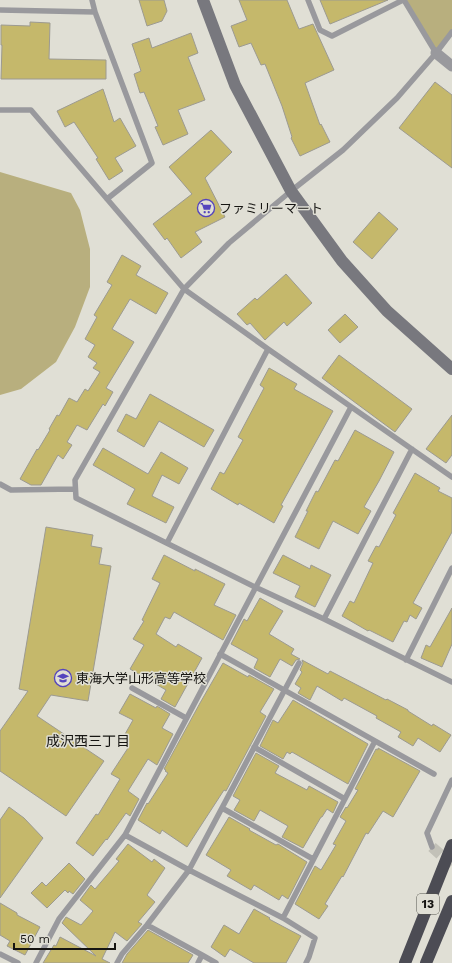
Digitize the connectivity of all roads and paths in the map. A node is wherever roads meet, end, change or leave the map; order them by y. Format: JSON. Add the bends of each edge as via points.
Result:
{"nodes":[{"id":1,"x":92,"y":0,"type":"edge"},
{"id":2,"x":203,"y":0,"type":"edge"},
{"id":3,"x":308,"y":0,"type":"edge"},
{"id":4,"x":403,"y":0,"type":"edge"},
{"id":5,"x":0,"y":10,"type":"edge"},
{"id":6,"x":95,"y":12,"type":"junction"},
{"id":7,"x":452,"y":32,"type":"edge"},
{"id":8,"x":436,"y":53,"type":"junction"},
{"id":9,"x":452,"y":66,"type":"edge"},
{"id":10,"x":0,"y":110,"type":"edge"},
{"id":11,"x":290,"y":190,"type":"junction"},
{"id":12,"x":107,"y":199,"type":"junction"},
{"id":13,"x":184,"y":290,"type":"junction"},
{"id":14,"x":268,"y":349,"type":"junction"},
{"id":15,"x":452,"y":369,"type":"edge"},
{"id":16,"x":351,"y":407,"type":"junction"},
{"id":17,"x":412,"y":449,"type":"junction"},
{"id":18,"x":452,"y":477,"type":"edge"},
{"id":19,"x":0,"y":484,"type":"edge"},
{"id":20,"x":75,"y":489,"type":"junction"},
{"id":21,"x":167,"y":543,"type":"junction"},
{"id":22,"x":452,"y":568,"type":"edge"},
{"id":23,"x":255,"y":587,"type":"junction"},
{"id":24,"x":324,"y":619,"type":"junction"},
{"id":25,"x":220,"y":654,"type":"junction"},
{"id":26,"x":406,"y":660,"type":"junction"},
{"id":27,"x":299,"y":663,"type":"dead end"},
{"id":28,"x":452,"y":682,"type":"edge"},
{"id":29,"x":132,"y":688,"type":"dead end"},
{"id":30,"x":284,"y":690,"type":"junction"},
{"id":31,"x":186,"y":718,"type":"junction"},
{"id":32,"x":376,"y":741,"type":"junction"},
{"id":33,"x":254,"y":747,"type":"junction"},
{"id":34,"x":434,"y":774,"type":"dead end"},
{"id":35,"x":452,"y":780,"type":"edge"},
{"id":36,"x":345,"y":800,"type":"junction"},
{"id":37,"x":222,"y":808,"type":"junction"},
{"id":38,"x":125,"y":835,"type":"junction"},
{"id":39,"x":452,"y":845,"type":"edge"},
{"id":40,"x":432,"y":847,"type":"tunnel mouth"},
{"id":41,"x":313,"y":859,"type":"junction"},
{"id":42,"x":189,"y":870,"type":"junction"},
{"id":43,"x":452,"y":900,"type":"edge"},
{"id":44,"x":283,"y":918,"type":"junction"},
{"id":45,"x":147,"y":925,"type":"junction"},
{"id":46,"x":0,"y":954,"type":"edge"},
{"id":47,"x":202,"y":955,"type":"junction"},
{"id":48,"x":18,"y":963,"type":"edge"},
{"id":49,"x":36,"y":963,"type":"edge"},
{"id":50,"x":117,"y":963,"type":"edge"},
{"id":51,"x":198,"y":963,"type":"edge"},
{"id":52,"x":216,"y":963,"type":"edge"},
{"id":53,"x":306,"y":963,"type":"edge"},
{"id":54,"x":405,"y":963,"type":"edge"},
{"id":55,"x":426,"y":963,"type":"edge"}],
"edges":[{"from":1,"to":6,"type":"lane"},
{"from":2,"to":11,"type":"street","via":[[235,85]]},
{"from":3,"to":4,"type":"lane","via":[[320,30],[332,36]]},
{"from":4,"to":8,"type":"lane"},
{"from":5,"to":6,"type":"lane"},
{"from":6,"to":12,"type":"lane","via":[[152,163]]},
{"from":7,"to":8,"type":"lane"},
{"from":8,"to":9,"type":"street"},
{"from":8,"to":11,"type":"lane","via":[[397,98],[343,150]]},
{"from":10,"to":12,"type":"lane","via":[[31,110]]},
{"from":11,"to":13,"type":"lane","via":[[228,243]]},
{"from":11,"to":15,"type":"street","via":[[342,261],[387,311]]},
{"from":12,"to":13,"type":"lane"},
{"from":13,"to":14,"type":"lane"},
{"from":13,"to":20,"type":"lane","via":[[75,480]]},
{"from":14,"to":16,"type":"lane"},
{"from":14,"to":21,"type":"lane"},
{"from":16,"to":17,"type":"lane"},
{"from":16,"to":23,"type":"lane"},
{"from":17,"to":18,"type":"lane"},
{"from":17,"to":24,"type":"lane"},
{"from":19,"to":20,"type":"lane","via":[[11,490]]},
{"from":20,"to":21,"type":"lane","via":[[76,498]]},
{"from":21,"to":23,"type":"lane"},
{"from":22,"to":26,"type":"lane"},
{"from":23,"to":24,"type":"lane"},
{"from":23,"to":25,"type":"lane"},
{"from":24,"to":26,"type":"lane"},
{"from":25,"to":30,"type":"lane"},
{"from":25,"to":31,"type":"lane"},
{"from":26,"to":28,"type":"lane"},
{"from":27,"to":30,"type":"lane"},
{"from":29,"to":31,"type":"lane"},
{"from":30,"to":32,"type":"lane"},
{"from":30,"to":33,"type":"lane"},
{"from":31,"to":38,"type":"lane"},
{"from":32,"to":34,"type":"lane"},
{"from":32,"to":36,"type":"lane"},
{"from":33,"to":36,"type":"lane"},
{"from":33,"to":37,"type":"lane"},
{"from":35,"to":40,"type":"lane","via":[[427,834]]},
{"from":36,"to":41,"type":"lane"},
{"from":37,"to":41,"type":"lane"},
{"from":37,"to":42,"type":"lane"},
{"from":38,"to":42,"type":"lane"},
{"from":38,"to":49,"type":"lane","via":[[59,919]]},
{"from":39,"to":54,"type":"highway","number":"13"},
{"from":41,"to":44,"type":"lane"},
{"from":42,"to":44,"type":"lane"},
{"from":42,"to":45,"type":"lane"},
{"from":43,"to":55,"type":"highway","number":"13"},
{"from":44,"to":53,"type":"lane","via":[[315,938]]},
{"from":45,"to":47,"type":"lane"},
{"from":45,"to":50,"type":"lane"},
{"from":46,"to":48,"type":"lane"},
{"from":47,"to":51,"type":"lane"},
{"from":47,"to":52,"type":"lane"}]}
